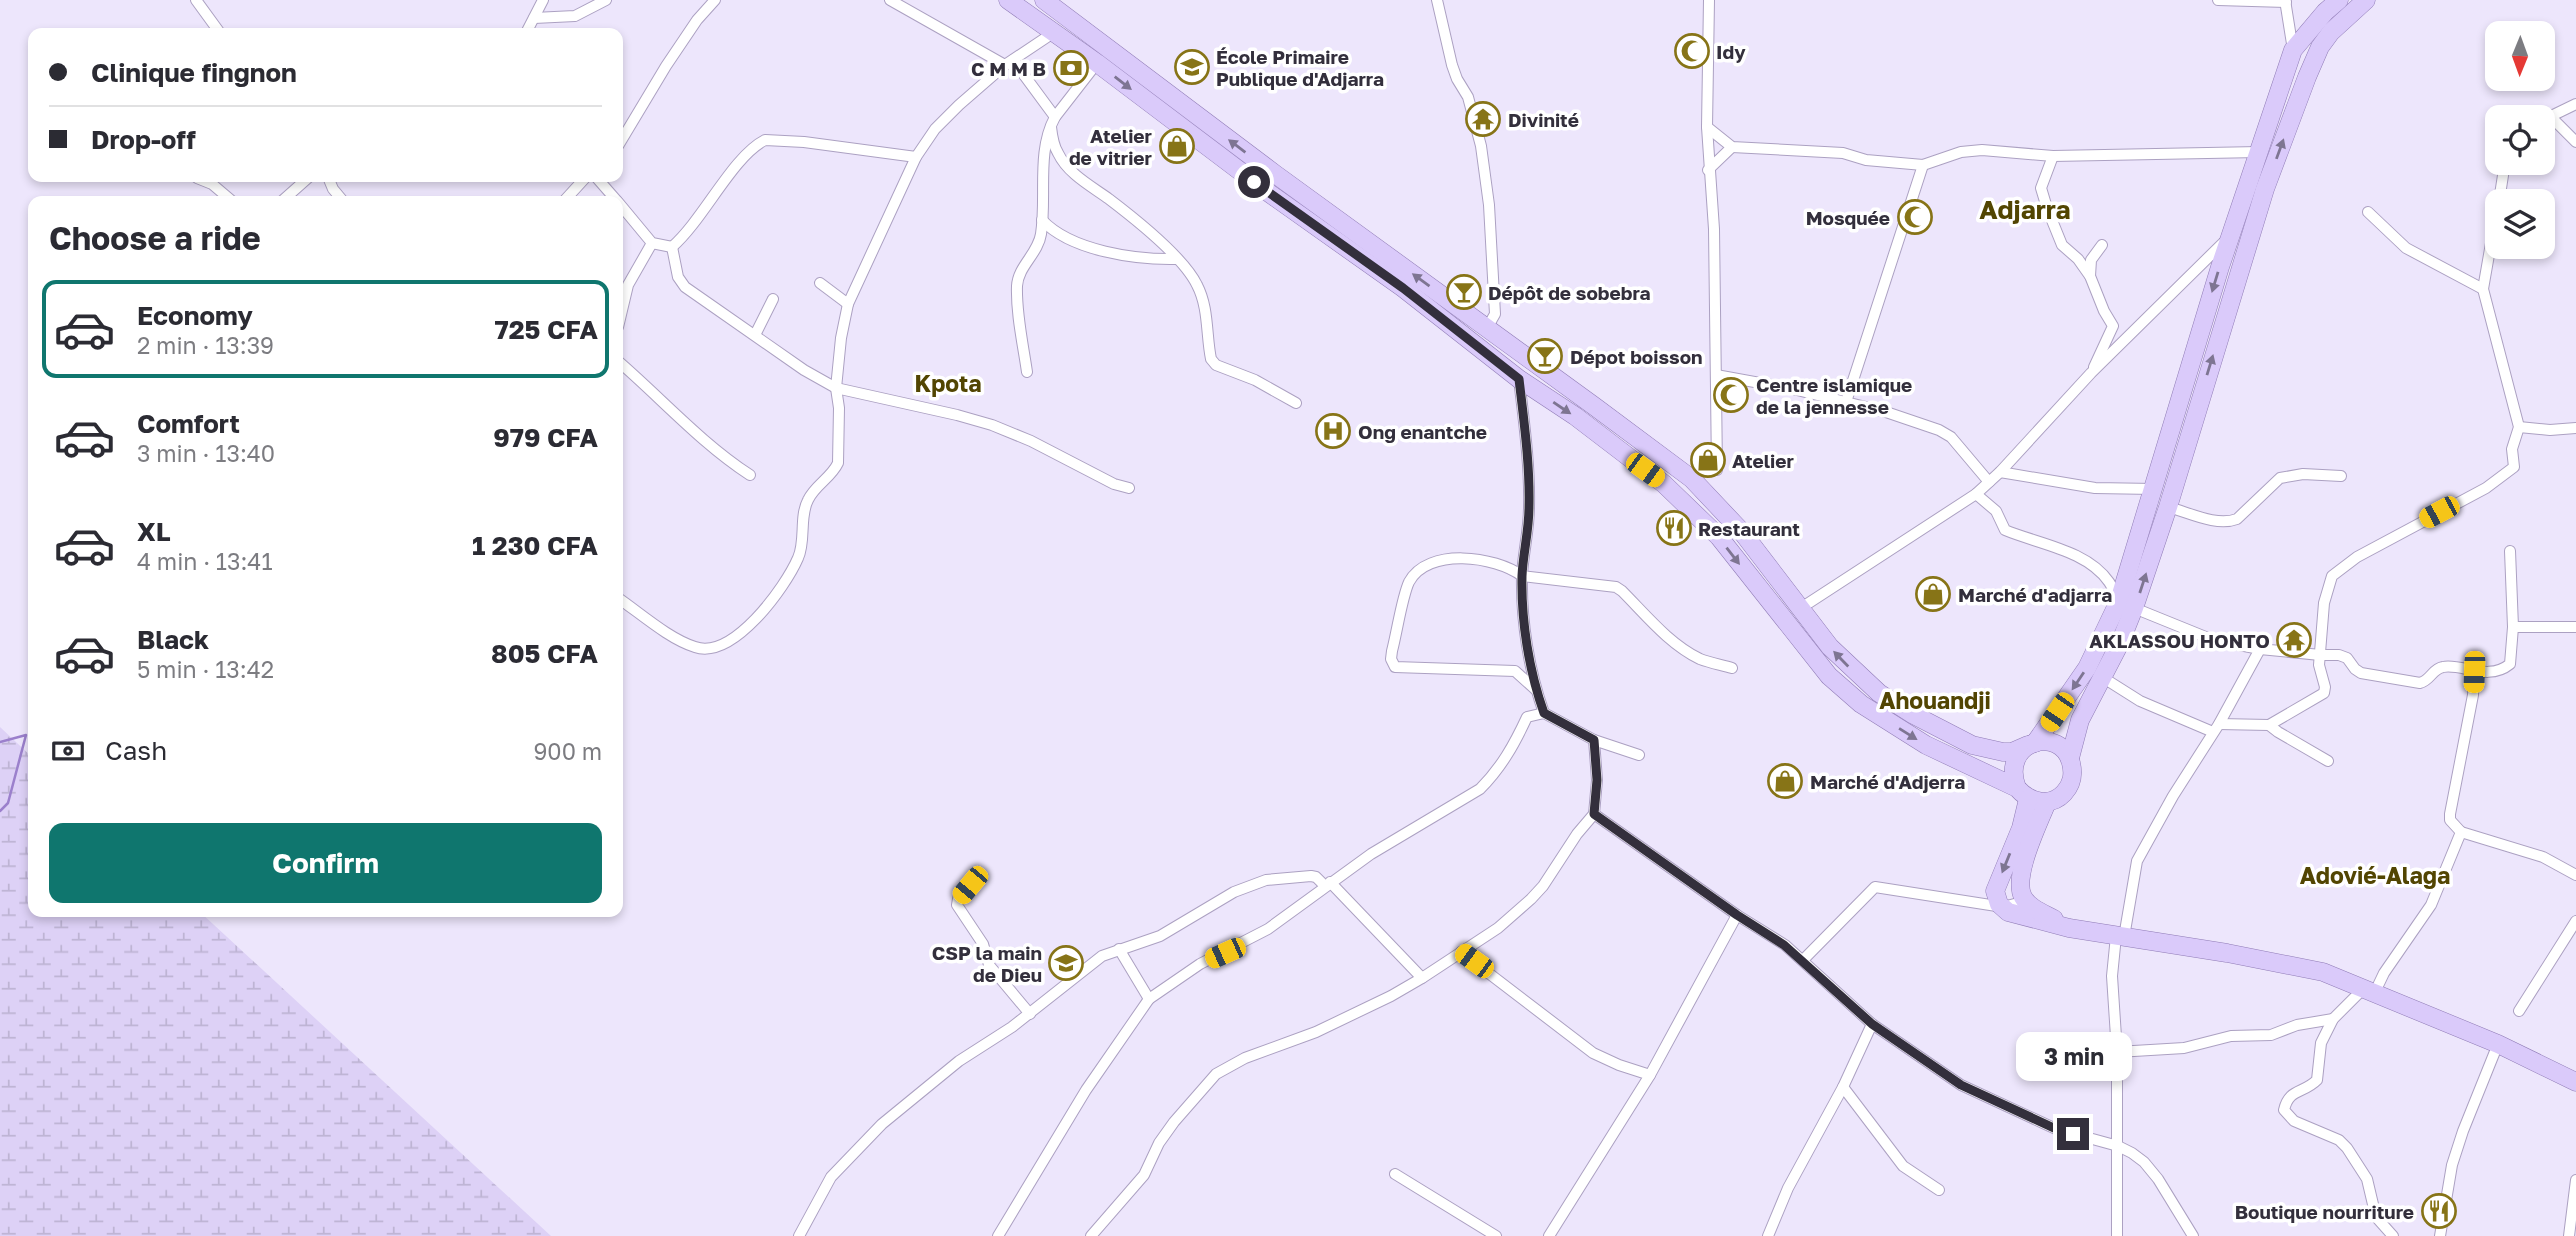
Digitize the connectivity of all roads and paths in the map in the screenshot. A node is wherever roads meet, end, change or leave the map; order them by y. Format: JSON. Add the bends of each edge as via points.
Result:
{"nodes":[{"id":1,"x":196,"y":0,"type":"edge"},
{"id":2,"x":543,"y":0,"type":"edge"},
{"id":3,"x":606,"y":0,"type":"edge"},
{"id":4,"x":715,"y":0,"type":"edge"},
{"id":5,"x":890,"y":0,"type":"edge"},
{"id":6,"x":1009,"y":0,"type":"edge"},
{"id":7,"x":1437,"y":0,"type":"edge"},
{"id":8,"x":1709,"y":0,"type":"edge"},
{"id":9,"x":2218,"y":0,"type":"edge"},
{"id":10,"x":2339,"y":0,"type":"edge"},
{"id":11,"x":2366,"y":0,"type":"edge"},
{"id":12,"x":2286,"y":1,"type":"edge"},
{"id":13,"x":1053,"y":3,"type":"edge"},
{"id":14,"x":534,"y":18,"type":"junction"},
{"id":15,"x":216,"y":28,"type":"edge"},
{"id":16,"x":529,"y":28,"type":"edge"},
{"id":17,"x":1053,"y":33,"type":"junction"},
{"id":18,"x":2292,"y":50,"type":"junction"},
{"id":19,"x":1097,"y":62,"type":"junction"},
{"id":20,"x":1009,"y":63,"type":"junction"},
{"id":21,"x":2576,"y":104,"type":"edge"},
{"id":22,"x":2555,"y":114,"type":"edge"},
{"id":23,"x":1053,"y":122,"type":"junction"},
{"id":24,"x":2555,"y":125,"type":"edge"},
{"id":25,"x":1707,"y":127,"type":"junction"},
{"id":26,"x":623,"y":138,"type":"edge"},
{"id":27,"x":2576,"y":142,"type":"edge"},
{"id":28,"x":1732,"y":147,"type":"junction"},
{"id":29,"x":2259,"y":152,"type":"junction"},
{"id":30,"x":2053,"y":156,"type":"junction"},
{"id":31,"x":916,"y":157,"type":"junction"},
{"id":32,"x":1923,"y":165,"type":"junction"},
{"id":33,"x":1708,"y":170,"type":"junction"},
{"id":34,"x":207,"y":182,"type":"edge"},
{"id":35,"x":303,"y":182,"type":"edge"},
{"id":36,"x":581,"y":182,"type":"edge"},
{"id":37,"x":600,"y":182,"type":"edge"},
{"id":38,"x":226,"y":196,"type":"edge"},
{"id":39,"x":288,"y":196,"type":"edge"},
{"id":40,"x":569,"y":196,"type":"edge"},
{"id":41,"x":612,"y":196,"type":"edge"},
{"id":42,"x":623,"y":209,"type":"edge"},
{"id":43,"x":2368,"y":212,"type":"dead end"},
{"id":44,"x":1042,"y":220,"type":"junction"},
{"id":45,"x":2230,"y":237,"type":"junction"},
{"id":46,"x":652,"y":243,"type":"junction"},
{"id":47,"x":2102,"y":245,"type":"dead end"},
{"id":48,"x":672,"y":247,"type":"junction"},
{"id":49,"x":1177,"y":259,"type":"junction"},
{"id":50,"x":2488,"y":259,"type":"edge"},
{"id":51,"x":2090,"y":276,"type":"junction"},
{"id":52,"x":820,"y":283,"type":"dead end"},
{"id":53,"x":2483,"y":289,"type":"junction"},
{"id":54,"x":773,"y":299,"type":"dead end"},
{"id":55,"x":848,"y":304,"type":"junction"},
{"id":56,"x":623,"y":306,"type":"edge"},
{"id":57,"x":1487,"y":328,"type":"junction"},
{"id":58,"x":755,"y":335,"type":"junction"},
{"id":59,"x":623,"y":366,"type":"edge"},
{"id":60,"x":1027,"y":372,"type":"dead end"},
{"id":61,"x":2091,"y":373,"type":"junction"},
{"id":62,"x":1716,"y":375,"type":"junction"},
{"id":63,"x":1519,"y":379,"type":"junction"},
{"id":64,"x":836,"y":388,"type":"junction"},
{"id":65,"x":1846,"y":402,"type":"junction"},
{"id":66,"x":1296,"y":403,"type":"dead end"},
{"id":67,"x":2519,"y":427,"type":"junction"},
{"id":68,"x":2576,"y":428,"type":"edge"},
{"id":69,"x":1717,"y":470,"type":"dead end"},
{"id":70,"x":2000,"y":472,"type":"junction"},
{"id":71,"x":750,"y":475,"type":"dead end"},
{"id":72,"x":2341,"y":476,"type":"dead end"},
{"id":73,"x":1989,"y":482,"type":"junction"},
{"id":74,"x":1129,"y":488,"type":"dead end"},
{"id":75,"x":2154,"y":489,"type":"junction"},
{"id":76,"x":1976,"y":494,"type":"junction"},
{"id":77,"x":2168,"y":507,"type":"junction"},
{"id":78,"x":2510,"y":551,"type":"dead end"},
{"id":79,"x":1522,"y":576,"type":"junction"},
{"id":80,"x":623,"y":601,"type":"edge"},
{"id":81,"x":2127,"y":605,"type":"junction"},
{"id":82,"x":1801,"y":608,"type":"junction"},
{"id":83,"x":2513,"y":627,"type":"junction"},
{"id":84,"x":2573,"y":627,"type":"edge"},
{"id":85,"x":2576,"y":640,"type":"edge"},
{"id":86,"x":2260,"y":649,"type":"junction"},
{"id":87,"x":2320,"y":655,"type":"junction"},
{"id":88,"x":1732,"y":668,"type":"dead end"},
{"id":89,"x":2474,"y":672,"type":"junction"},
{"id":90,"x":2102,"y":677,"type":"junction"},
{"id":91,"x":1535,"y":689,"type":"junction"},
{"id":92,"x":1544,"y":713,"type":"junction"},
{"id":93,"x":2269,"y":725,"type":"junction"},
{"id":94,"x":2216,"y":728,"type":"junction"},
{"id":95,"x":1594,"y":740,"type":"junction"},
{"id":96,"x":2031,"y":744,"type":"junction"},
{"id":97,"x":1639,"y":755,"type":"dead end"},
{"id":98,"x":2070,"y":758,"type":"junction"},
{"id":99,"x":2328,"y":761,"type":"dead end"},
{"id":100,"x":2023,"y":794,"type":"junction"},
{"id":101,"x":2047,"y":802,"type":"junction"},
{"id":102,"x":1594,"y":814,"type":"junction"},
{"id":103,"x":2461,"y":832,"type":"junction"},
{"id":104,"x":2576,"y":875,"type":"edge"},
{"id":105,"x":1328,"y":884,"type":"junction"},
{"id":106,"x":970,"y":885,"type":"dead end"},
{"id":107,"x":2026,"y":901,"type":"junction"},
{"id":108,"x":2003,"y":907,"type":"junction"},
{"id":109,"x":1737,"y":915,"type":"junction"},
{"id":110,"x":2576,"y":921,"type":"edge"},
{"id":111,"x":2068,"y":928,"type":"junction"},
{"id":112,"x":2120,"y":936,"type":"junction"},
{"id":113,"x":1119,"y":949,"type":"junction"},
{"id":114,"x":1461,"y":952,"type":"junction"},
{"id":115,"x":1803,"y":960,"type":"junction"},
{"id":116,"x":1422,"y":978,"type":"junction"},
{"id":117,"x":2368,"y":992,"type":"junction"},
{"id":118,"x":1149,"y":999,"type":"junction"},
{"id":119,"x":2519,"y":1011,"type":"dead end"},
{"id":120,"x":1030,"y":1014,"type":"junction"},
{"id":121,"x":2333,"y":1019,"type":"junction"},
{"id":122,"x":1872,"y":1024,"type":"junction"},
{"id":123,"x":2498,"y":1044,"type":"junction"},
{"id":124,"x":2117,"y":1052,"type":"junction"},
{"id":125,"x":1650,"y":1074,"type":"junction"},
{"id":126,"x":2576,"y":1082,"type":"edge"},
{"id":127,"x":1843,"y":1087,"type":"junction"},
{"id":128,"x":2118,"y":1146,"type":"junction"},
{"id":129,"x":1395,"y":1174,"type":"dead end"},
{"id":130,"x":2576,"y":1180,"type":"edge"},
{"id":131,"x":1939,"y":1191,"type":"dead end"},
{"id":132,"x":799,"y":1236,"type":"edge"},
{"id":133,"x":998,"y":1236,"type":"edge"},
{"id":134,"x":1091,"y":1236,"type":"edge"},
{"id":135,"x":1496,"y":1236,"type":"edge"},
{"id":136,"x":1549,"y":1236,"type":"edge"},
{"id":137,"x":1768,"y":1236,"type":"edge"},
{"id":138,"x":2117,"y":1236,"type":"edge"},
{"id":139,"x":2193,"y":1236,"type":"edge"},
{"id":140,"x":2393,"y":1236,"type":"edge"},
{"id":141,"x":2440,"y":1236,"type":"edge"},
{"id":142,"x":2569,"y":1236,"type":"edge"}],
"edges":[{"from":1,"to":15,"type":"street"},
{"from":2,"to":14,"type":"street"},
{"from":3,"to":14,"type":"street","via":[[575,16]]},
{"from":4,"to":26,"type":"street","via":[[666,66]]},
{"from":5,"to":20,"type":"street"},
{"from":6,"to":17,"type":"main road"},
{"from":7,"to":57,"type":"street","via":[[1452,65],[1468,97],[1482,146],[1494,314]]},
{"from":8,"to":25,"type":"street"},
{"from":9,"to":12,"type":"street"},
{"from":10,"to":18,"type":"main road"},
{"from":77,"to":11,"type":"main road","one_way":true,"via":[[2265,189],[2307,76],[2331,32]]},
{"from":12,"to":18,"type":"street"},
{"from":57,"to":13,"type":"main road","one_way":true,"via":[[1275,174]]},
{"from":14,"to":16,"type":"street"},
{"from":17,"to":19,"type":"main road"},
{"from":17,"to":20,"type":"street"},
{"from":18,"to":29,"type":"main road"},
{"from":19,"to":23,"type":"street"},
{"from":19,"to":63,"type":"main road","one_way":true},
{"from":20,"to":23,"type":"street"},
{"from":20,"to":31,"type":"street","via":[[935,129]]},
{"from":21,"to":22,"type":"street"},
{"from":23,"to":44,"type":"street"},
{"from":23,"to":49,"type":"street","via":[[1054,145],[1066,166],[1140,223]]},
{"from":24,"to":27,"type":"street"},
{"from":25,"to":28,"type":"street"},
{"from":25,"to":33,"type":"street"},
{"from":28,"to":32,"type":"street","via":[[1843,153],[1866,160]]},
{"from":28,"to":33,"type":"street"},
{"from":29,"to":30,"type":"street"},
{"from":29,"to":45,"type":"main road"},
{"from":30,"to":32,"type":"street","via":[[1982,150]]},
{"from":30,"to":51,"type":"street","via":[[2041,188],[2047,208],[2062,245]]},
{"from":31,"to":48,"type":"street","via":[[765,140],[744,157],[687,234]]},
{"from":31,"to":55,"type":"street"},
{"from":32,"to":65,"type":"street"},
{"from":33,"to":62,"type":"street"},
{"from":34,"to":38,"type":"street"},
{"from":35,"to":39,"type":"street"},
{"from":36,"to":40,"type":"street"},
{"from":37,"to":41,"type":"street"},
{"from":42,"to":46,"type":"street"},
{"from":43,"to":53,"type":"street","via":[[2406,248]]},
{"from":44,"to":49,"type":"street","via":[[1059,235],[1108,251]]},
{"from":44,"to":60,"type":"street","via":[[1038,246],[1021,272],[1017,288]]},
{"from":45,"to":61,"type":"street"},
{"from":45,"to":75,"type":"main road","one_way":true},
{"from":46,"to":48,"type":"street"},
{"from":46,"to":56,"type":"street","via":[[628,285]]},
{"from":47,"to":51,"type":"street","via":[[2091,260]]},
{"from":48,"to":58,"type":"street","via":[[678,277],[685,287]]},
{"from":49,"to":66,"type":"street","via":[[1204,302],[1211,359]]},
{"from":50,"to":53,"type":"street"},
{"from":51,"to":61,"type":"street","via":[[2113,326]]},
{"from":52,"to":55,"type":"street"},
{"from":53,"to":67,"type":"street"},
{"from":54,"to":58,"type":"street"},
{"from":55,"to":64,"type":"street"},
{"from":57,"to":82,"type":"main road","via":[[1692,479],[1729,517]]},
{"from":58,"to":64,"type":"street"},
{"from":59,"to":71,"type":"street","via":[[714,450]]},
{"from":61,"to":70,"type":"street"},
{"from":62,"to":65,"type":"street"},
{"from":62,"to":69,"type":"street"},
{"from":63,"to":79,"type":"street","via":[[1529,474]]},
{"from":63,"to":100,"type":"main road","one_way":true,"via":[[1575,416],[1697,514],[1829,676],[1861,704],[1926,745]]},
{"from":64,"to":74,"type":"street","via":[[992,425]]},
{"from":64,"to":80,"type":"street","via":[[838,463],[806,502],[799,556],[762,614],[716,647],[697,648]]},
{"from":65,"to":73,"type":"street","via":[[1946,433]]},
{"from":67,"to":68,"type":"street"},
{"from":67,"to":87,"type":"street","via":[[2512,449],[2514,467],[2486,488],[2357,557],[2332,576],[2324,603]]},
{"from":70,"to":73,"type":"street"},
{"from":70,"to":75,"type":"street","via":[[2095,488]]},
{"from":72,"to":77,"type":"street","via":[[2280,478],[2229,522]]},
{"from":73,"to":76,"type":"street"},
{"from":75,"to":81,"type":"main road"},
{"from":76,"to":81,"type":"street","via":[[1996,511],[2005,530],[2094,567]]},
{"from":76,"to":82,"type":"street"},
{"from":81,"to":77,"type":"main road","one_way":true},
{"from":78,"to":83,"type":"street"},
{"from":79,"to":88,"type":"street","via":[[1616,587],[1655,626],[1693,654]]},
{"from":79,"to":91,"type":"street"},
{"from":79,"to":91,"type":"street","via":[[1511,568],[1471,558],[1417,570],[1407,589],[1391,659],[1395,667],[1514,671]]},
{"from":81,"to":86,"type":"street","via":[[2213,640]]},
{"from":81,"to":90,"type":"main road","via":[[2120,643]]},
{"from":81,"to":96,"type":"main road","one_way":true},
{"from":96,"to":82,"type":"main road","one_way":true,"via":[[2012,752],[1985,749],[1912,714],[1856,674]]},
{"from":83,"to":84,"type":"street"},
{"from":83,"to":89,"type":"street","via":[[2510,664],[2502,670]]},
{"from":84,"to":85,"type":"street"},
{"from":86,"to":87,"type":"street"},
{"from":86,"to":94,"type":"street"},
{"from":87,"to":89,"type":"street","via":[[2339,654],[2361,673],[2420,683],[2442,667]]},
{"from":87,"to":93,"type":"street","via":[[2323,693]]},
{"from":89,"to":103,"type":"street","via":[[2450,814]]},
{"from":90,"to":94,"type":"street","via":[[2140,701]]},
{"from":90,"to":98,"type":"main road","via":[[2080,720]]},
{"from":91,"to":92,"type":"street"},
{"from":92,"to":95,"type":"street"},
{"from":92,"to":105,"type":"street","via":[[1527,717],[1507,758],[1479,789]]},
{"from":93,"to":94,"type":"street"},
{"from":93,"to":99,"type":"street"},
{"from":94,"to":112,"type":"street","via":[[2137,861]]},
{"from":95,"to":97,"type":"street"},
{"from":95,"to":102,"type":"street"},
{"from":96,"to":98,"type":"main road","via":[[2055,744]]},
{"from":96,"to":100,"type":"main road","via":[[2013,765],[2013,777]]},
{"from":98,"to":101,"type":"main road","via":[[2074,772],[2070,786],[2061,797]]},
{"from":100,"to":101,"type":"main road"},
{"from":100,"to":108,"type":"main road","one_way":true,"via":[[2021,828],[1995,891]]},
{"from":101,"to":107,"type":"main road","via":[[2021,873]]},
{"from":102,"to":109,"type":"street"},
{"from":102,"to":114,"type":"street","via":[[1531,899]]},
{"from":103,"to":104,"type":"street","via":[[2543,857]]},
{"from":103,"to":117,"type":"street","via":[[2431,905]]},
{"from":105,"to":113,"type":"street","via":[[1311,876],[1266,880],[1234,892],[1168,932]]},
{"from":105,"to":116,"type":"street"},
{"from":105,"to":118,"type":"street","via":[[1268,929],[1200,964]]},
{"from":106,"to":120,"type":"street","via":[[957,905],[983,944],[989,965]]},
{"from":107,"to":108,"type":"street"},
{"from":107,"to":111,"type":"main road"},
{"from":108,"to":111,"type":"main road"},
{"from":108,"to":115,"type":"street","via":[[1875,887]]},
{"from":109,"to":115,"type":"street"},
{"from":109,"to":125,"type":"street"},
{"from":110,"to":119,"type":"street"},
{"from":111,"to":112,"type":"main road"},
{"from":112,"to":117,"type":"main road","via":[[2301,966]]},
{"from":112,"to":124,"type":"street","via":[[2112,976]]},
{"from":113,"to":118,"type":"street"},
{"from":113,"to":120,"type":"street","via":[[1102,956]]},
{"from":114,"to":116,"type":"street"},
{"from":114,"to":125,"type":"street","via":[[1593,1053]]},
{"from":115,"to":122,"type":"street"},
{"from":116,"to":134,"type":"street","via":[[1333,1025],[1245,1058],[1216,1074],[1159,1143],[1144,1175]]},
{"from":117,"to":121,"type":"street"},
{"from":117,"to":123,"type":"main road"},
{"from":118,"to":133,"type":"street","via":[[1086,1090]]},
{"from":120,"to":132,"type":"street","via":[[947,1070],[863,1142],[831,1177]]},
{"from":121,"to":124,"type":"street","via":[[2271,1035]]},
{"from":121,"to":140,"type":"street","via":[[2321,1043],[2317,1080],[2288,1097],[2284,1110],[2294,1121],[2347,1148],[2367,1179],[2376,1217]]},
{"from":122,"to":127,"type":"street"},
{"from":122,"to":128,"type":"street","via":[[1961,1085],[2056,1129]]},
{"from":123,"to":126,"type":"main road"},
{"from":123,"to":141,"type":"street","via":[[2452,1164]]},
{"from":124,"to":128,"type":"street"},
{"from":125,"to":136,"type":"street"},
{"from":127,"to":131,"type":"street","via":[[1903,1166]]},
{"from":127,"to":137,"type":"street","via":[[1788,1188]]},
{"from":128,"to":138,"type":"street"},
{"from":128,"to":139,"type":"street","via":[[2144,1162]]},
{"from":129,"to":135,"type":"street"},
{"from":130,"to":142,"type":"street"}]}
